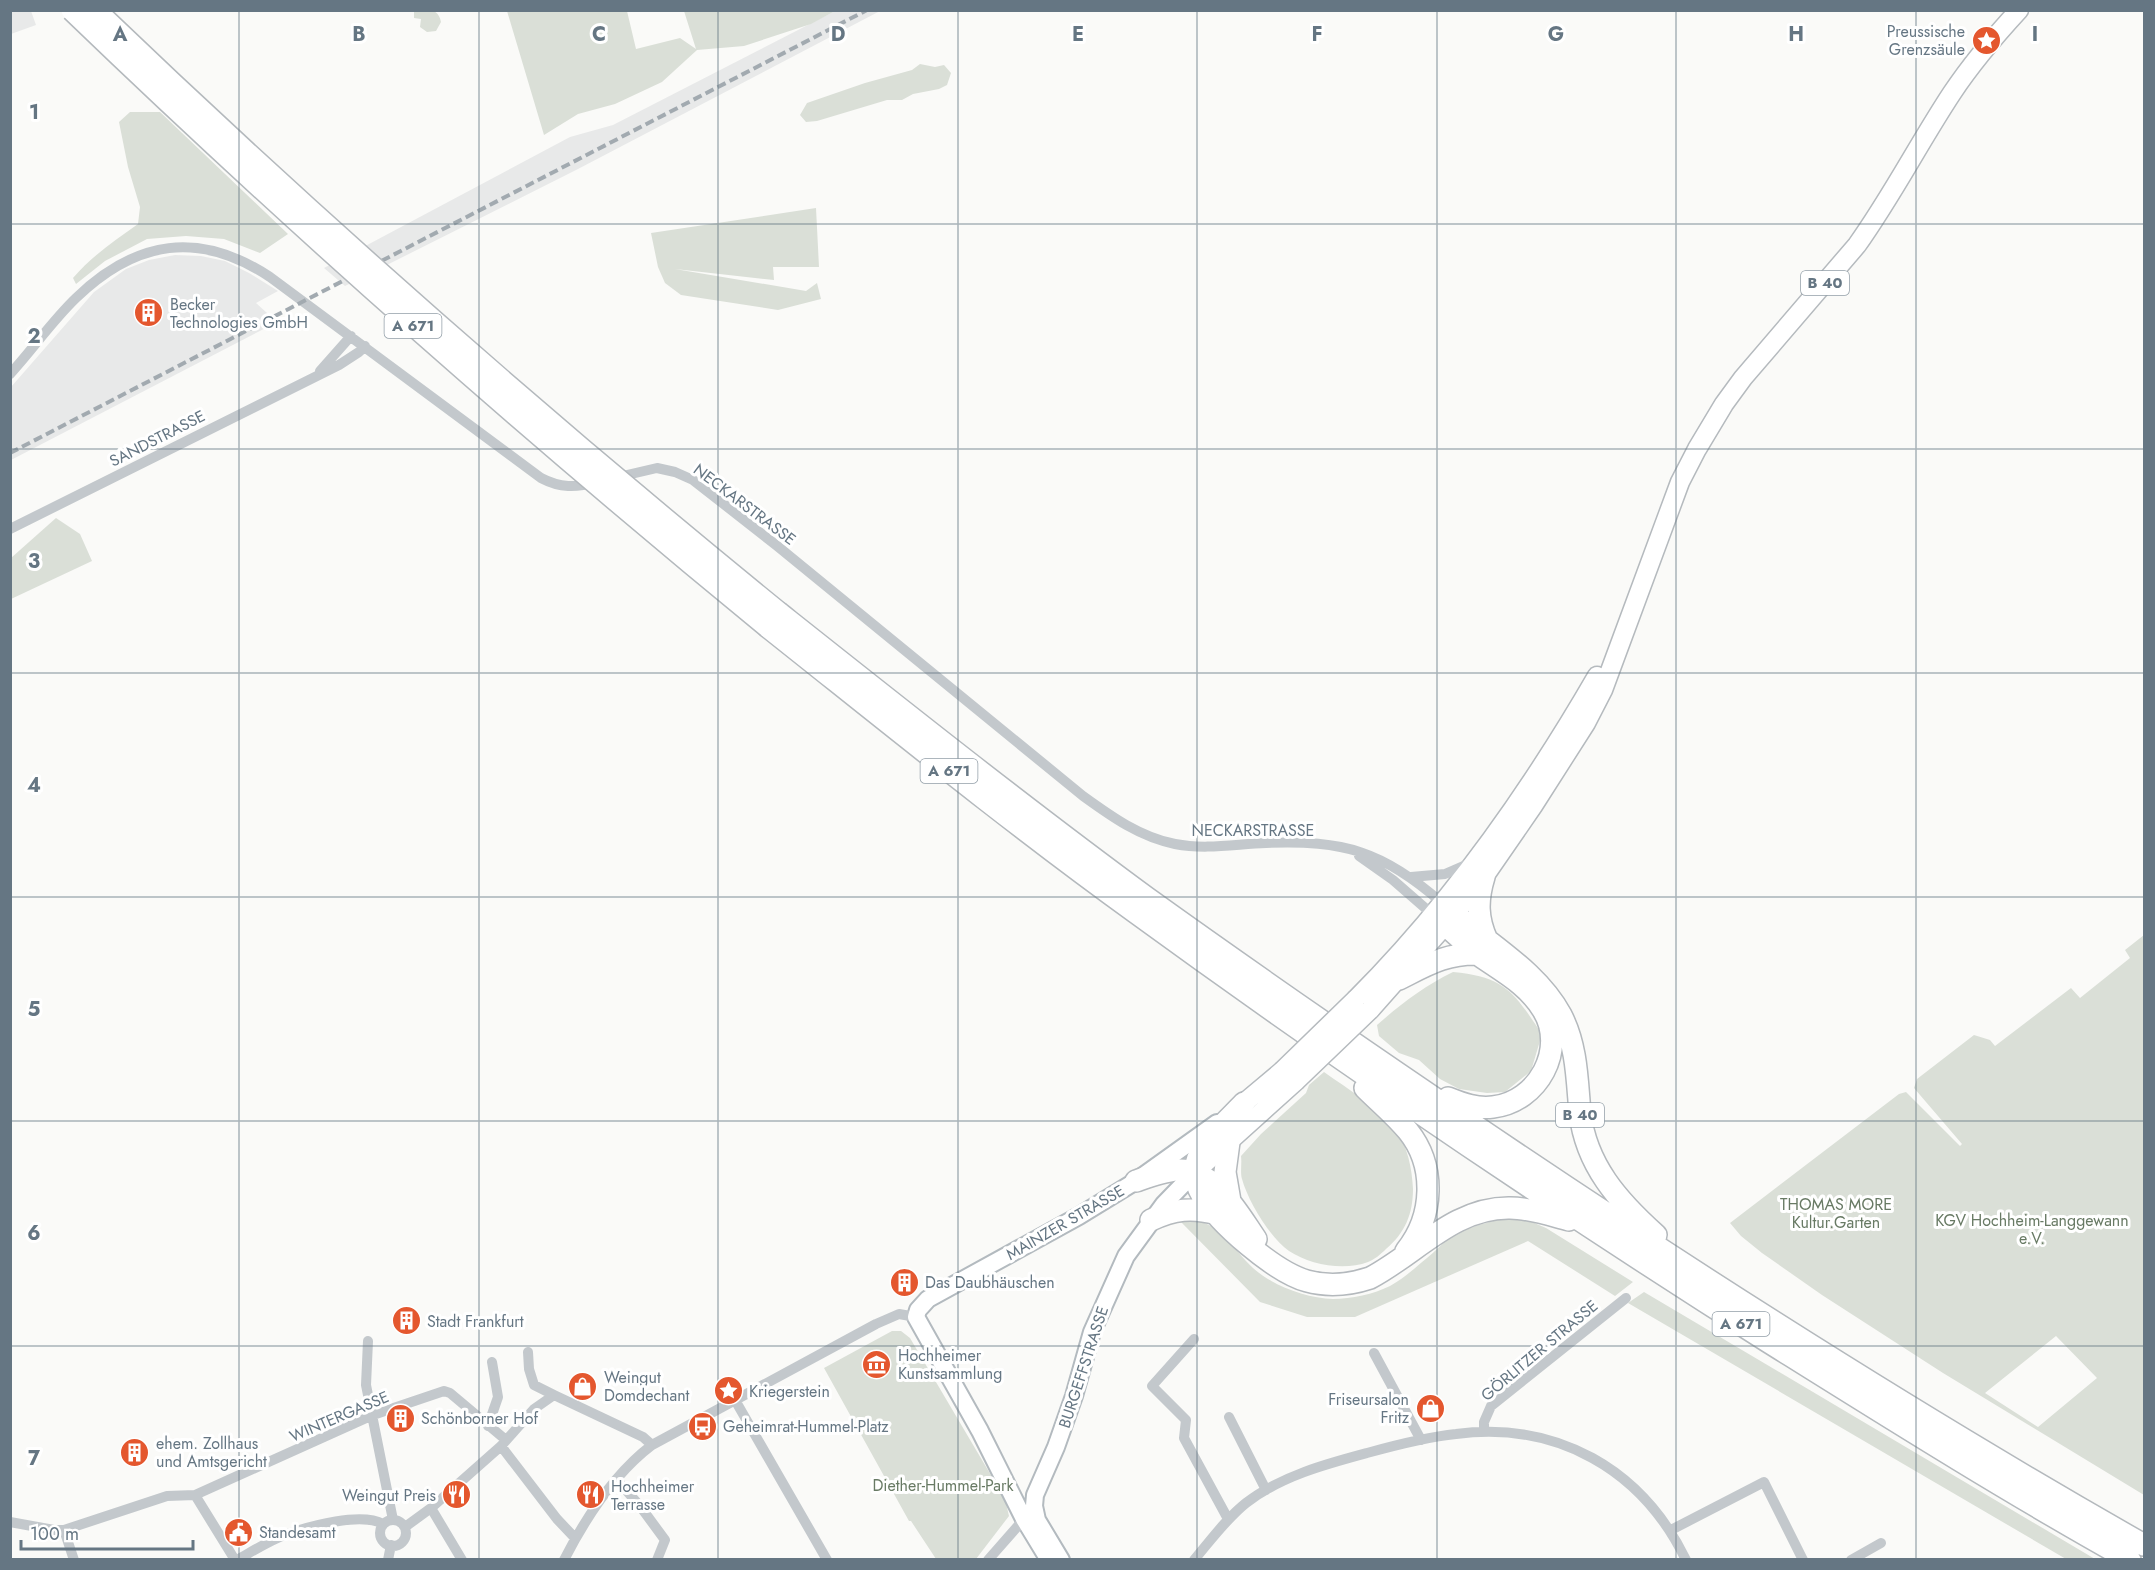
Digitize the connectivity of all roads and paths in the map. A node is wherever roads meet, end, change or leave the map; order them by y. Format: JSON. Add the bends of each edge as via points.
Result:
{"nodes":[{"id":1,"x":72,"y":10,"type":"edge"},
{"id":2,"x":95,"y":10,"type":"edge"},
{"id":3,"x":2019,"y":10,"type":"edge"},
{"id":4,"x":351,"y":336,"type":"junction"},
{"id":5,"x":365,"y":346,"type":"junction"},
{"id":6,"x":10,"y":374,"type":"edge"},
{"id":7,"x":318,"y":374,"type":"junction"},
{"id":8,"x":10,"y":529,"type":"edge"},
{"id":9,"x":773,"y":620,"type":"junction"},
{"id":10,"x":1345,"y":848,"type":"junction"},
{"id":11,"x":1480,"y":869,"type":"junction"},
{"id":12,"x":1411,"y":877,"type":"junction"},
{"id":13,"x":1444,"y":914,"type":"junction"},
{"id":14,"x":1483,"y":947,"type":"junction"},
{"id":15,"x":1399,"y":979,"type":"junction"},
{"id":16,"x":1363,"y":1005,"type":"junction"},
{"id":17,"x":1324,"y":1047,"type":"junction"},
{"id":18,"x":1289,"y":1076,"type":"junction"},
{"id":19,"x":1402,"y":1076,"type":"junction"},
{"id":20,"x":1244,"y":1103,"type":"junction"},
{"id":21,"x":1229,"y":1142,"type":"junction"},
{"id":22,"x":1195,"y":1172,"type":"junction"},
{"id":23,"x":1136,"y":1181,"type":"junction"},
{"id":24,"x":1223,"y":1208,"type":"junction"},
{"id":25,"x":1151,"y":1220,"type":"junction"},
{"id":26,"x":1584,"y":1224,"type":"junction"},
{"id":27,"x":1393,"y":1264,"type":"junction"},
{"id":28,"x":1703,"y":1277,"type":"junction"},
{"id":29,"x":1626,"y":1298,"type":"dead end"},
{"id":30,"x":916,"y":1317,"type":"junction"},
{"id":31,"x":1194,"y":1339,"type":"dead end"},
{"id":32,"x":368,"y":1341,"type":"dead end"},
{"id":33,"x":528,"y":1352,"type":"dead end"},
{"id":34,"x":1374,"y":1353,"type":"dead end"},
{"id":35,"x":492,"y":1362,"type":"dead end"},
{"id":36,"x":554,"y":1395,"type":"junction"},
{"id":37,"x":735,"y":1400,"type":"junction"},
{"id":38,"x":373,"y":1415,"type":"junction"},
{"id":39,"x":1229,"y":1417,"type":"dead end"},
{"id":40,"x":488,"y":1426,"type":"junction"},
{"id":41,"x":1484,"y":1432,"type":"junction"},
{"id":42,"x":1421,"y":1440,"type":"junction"},
{"id":43,"x":504,"y":1443,"type":"junction"},
{"id":44,"x":652,"y":1445,"type":"junction"},
{"id":45,"x":1002,"y":1474,"type":"junction"},
{"id":46,"x":1043,"y":1477,"type":"junction"},
{"id":47,"x":617,"y":1480,"type":"junction"},
{"id":48,"x":1266,"y":1490,"type":"junction"},
{"id":49,"x":195,"y":1495,"type":"junction"},
{"id":50,"x":431,"y":1508,"type":"junction"},
{"id":51,"x":1227,"y":1519,"type":"junction"},
{"id":52,"x":1030,"y":1520,"type":"junction"},
{"id":53,"x":10,"y":1522,"type":"edge"},
{"id":54,"x":388,"y":1522,"type":"junction"},
{"id":55,"x":405,"y":1527,"type":"junction"},
{"id":56,"x":64,"y":1530,"type":"junction"},
{"id":57,"x":1671,"y":1530,"type":"junction"},
{"id":58,"x":575,"y":1538,"type":"junction"},
{"id":59,"x":1881,"y":1544,"type":"dead end"},
{"id":60,"x":391,"y":1545,"type":"junction"},
{"id":61,"x":2145,"y":1545,"type":"edge"},
{"id":62,"x":74,"y":1560,"type":"edge"},
{"id":63,"x":236,"y":1560,"type":"edge"},
{"id":64,"x":388,"y":1560,"type":"edge"},
{"id":65,"x":462,"y":1560,"type":"edge"},
{"id":66,"x":564,"y":1560,"type":"edge"},
{"id":67,"x":657,"y":1560,"type":"edge"},
{"id":68,"x":828,"y":1560,"type":"edge"},
{"id":69,"x":988,"y":1560,"type":"edge"},
{"id":70,"x":1049,"y":1560,"type":"edge"},
{"id":71,"x":1061,"y":1560,"type":"edge"},
{"id":72,"x":1194,"y":1560,"type":"edge"},
{"id":73,"x":1686,"y":1560,"type":"edge"},
{"id":74,"x":1803,"y":1560,"type":"edge"},
{"id":75,"x":1851,"y":1560,"type":"edge"},
{"id":76,"x":2130,"y":1560,"type":"edge"}],
"edges":[{"from":1,"to":9,"type":"highway","number":"A 671","bridge":true,"via":[[405,319],[580,471]]},
{"from":2,"to":9,"type":"highway","number":"A 671","bridge":true,"via":[[408,300]]},
{"from":3,"to":11,"type":"main road","number":"B 40","via":[[1952,93],[1857,245],[1724,404],[1680,482],[1603,690],[1586,723],[1533,806]]},
{"from":4,"to":5,"type":"street","name":"NECKARSTRASSE"},
{"from":4,"to":6,"type":"street","name":"NECKARSTRASSE","via":[[250,264],[211,250],[166,248],[132,258],[106,272],[75,298]]},
{"from":4,"to":7,"type":"street","name":"SANDSTRASSE"},
{"from":5,"to":7,"type":"street","name":"SANDSTRASSE","via":[[339,365]]},
{"from":5,"to":10,"type":"street","name":"NECKARSTRASSE","via":[[550,483],[579,487],[657,468],[693,480],[1083,796],[1128,827],[1159,840],[1191,846],[1294,843]]},
{"from":7,"to":8,"type":"street","name":"SANDSTRASSE"},
{"from":9,"to":17,"type":"highway","number":"A 671","via":[[1041,842]]},
{"from":9,"to":19,"type":"highway","number":"A 671","via":[[1146,897]]},
{"from":10,"to":12,"type":"street","name":"NECKARSTRASSE","via":[[1386,861]]},
{"from":10,"to":13,"type":"street","name":"NECKARSTRASSE"},
{"from":11,"to":12,"type":"street"},
{"from":11,"to":13,"type":"main road","number":"B 40"},
{"from":11,"to":14,"type":"highway","number":"B 40","via":[[1478,909]]},
{"from":12,"to":13,"type":"street","name":"NECKARSTRASSE"},
{"from":13,"to":14,"type":"highway"},
{"from":13,"to":15,"type":"main road","number":"B 40"},
{"from":13,"to":16,"type":"main road","number":"B 40","via":[[1402,951]]},
{"from":14,"to":15,"type":"highway","via":[[1446,956]]},
{"from":14,"to":19,"type":"highway","via":[[1544,1010],[1552,1043],[1542,1076],[1516,1100],[1482,1108]]},
{"from":14,"to":28,"type":"highway","number":"B 40","via":[[1541,986],[1561,1015],[1573,1048],[1585,1137],[1607,1185],[1637,1218]]},
{"from":15,"to":16,"type":"main road","number":"B 40"},
{"from":16,"to":18,"type":"main road","number":"B 40","bridge":true},
{"from":17,"to":26,"type":"highway","number":"A 671"},
{"from":17,"to":27,"type":"highway","via":[[1408,1131],[1426,1167],[1429,1194],[1424,1220],[1412,1244]]},
{"from":18,"to":20,"type":"main road","number":"B 40"},
{"from":18,"to":21,"type":"main road","number":"B 40"},
{"from":19,"to":28,"type":"highway","number":"A 671"},
{"from":20,"to":22,"type":"highway","via":[[1198,1155]]},
{"from":20,"to":23,"type":"main road","name":"MAINZER STRASSE"},
{"from":21,"to":22,"type":"main road","number":"B 40"},
{"from":21,"to":24,"type":"highway"},
{"from":22,"to":23,"type":"highway","via":[[1169,1171]]},
{"from":22,"to":24,"type":"highway","via":[[1207,1179]]},
{"from":22,"to":25,"type":"main road","name":"BURGEFFSTRASSE"},
{"from":23,"to":30,"type":"main road","name":"MAINZER STRASSE","via":[[928,1299]]},
{"from":24,"to":25,"type":"highway","via":[[1183,1209]]},
{"from":24,"to":27,"type":"highway","via":[[1256,1252],[1304,1280],[1330,1285],[1364,1280]]},
{"from":25,"to":46,"type":"main road","name":"BURGEFFSTRASSE","via":[[1126,1256],[1107,1294]]},
{"from":26,"to":27,"type":"highway","via":[[1522,1209],[1485,1210],[1462,1218]]},
{"from":26,"to":76,"type":"highway","number":"A 671","via":[[1843,1388]]},
{"from":28,"to":61,"type":"highway","number":"A 671","via":[[1952,1432]]},
{"from":29,"to":41,"type":"street","name":"GÖRLITZER STRASSE","via":[[1491,1407]]},
{"from":30,"to":37,"type":"street","via":[[899,1314],[876,1324]]},
{"from":30,"to":45,"type":"main road"},
{"from":31,"to":51,"type":"street","via":[[1152,1386],[1186,1420],[1184,1438]]},
{"from":32,"to":38,"type":"street","via":[[366,1385]]},
{"from":33,"to":36,"type":"street","via":[[534,1385]]},
{"from":34,"to":42,"type":"street"},
{"from":35,"to":40,"type":"street","via":[[498,1397]]},
{"from":36,"to":43,"type":"street","via":[[534,1409]]},
{"from":36,"to":44,"type":"street","via":[[643,1437]]},
{"from":37,"to":44,"type":"street"},
{"from":37,"to":68,"type":"street"},
{"from":38,"to":40,"type":"street","name":"WINTERGASSE","via":[[447,1391]]},
{"from":38,"to":49,"type":"street","name":"WINTERGASSE"},
{"from":38,"to":54,"type":"street"},
{"from":39,"to":48,"type":"street"},
{"from":40,"to":43,"type":"street","name":"WINTERGASSE"},
{"from":41,"to":42,"type":"street"},
{"from":41,"to":57,"type":"street","via":[[1542,1438],[1585,1452],[1623,1477]]},
{"from":42,"to":48,"type":"street","via":[[1305,1472]]},
{"from":43,"to":50,"type":"street"},
{"from":43,"to":58,"type":"street","name":"WINTERGASSE","via":[[556,1519]]},
{"from":44,"to":47,"type":"street"},
{"from":45,"to":46,"type":"main road","via":[[1013,1485],[1022,1487]]},
{"from":45,"to":52,"type":"main road"},
{"from":46,"to":52,"type":"main road","name":"BURGEFFSTRASSE"},
{"from":47,"to":58,"type":"street"},
{"from":47,"to":67,"type":"street","via":[[665,1540]]},
{"from":48,"to":51,"type":"street"},
{"from":49,"to":56,"type":"street","via":[[167,1496]]},
{"from":49,"to":63,"type":"street"},
{"from":50,"to":55,"type":"street"},
{"from":50,"to":65,"type":"street"},
{"from":51,"to":72,"type":"street"},
{"from":52,"to":69,"type":"street"},
{"from":52,"to":70,"type":"main road"},
{"from":52,"to":71,"type":"main road"},
{"from":53,"to":56,"type":"street"},
{"from":54,"to":55,"type":"street","via":[[400,1522]]},
{"from":54,"to":60,"type":"street","via":[[381,1537]]},
{"from":54,"to":63,"type":"street","via":[[335,1522],[287,1534]]},
{"from":55,"to":60,"type":"street","via":[[402,1542]]},
{"from":56,"to":62,"type":"street"},
{"from":57,"to":73,"type":"street"},
{"from":57,"to":74,"type":"street","via":[[1764,1482]]},
{"from":58,"to":66,"type":"street"},
{"from":59,"to":75,"type":"street"},
{"from":60,"to":64,"type":"street"}]}
